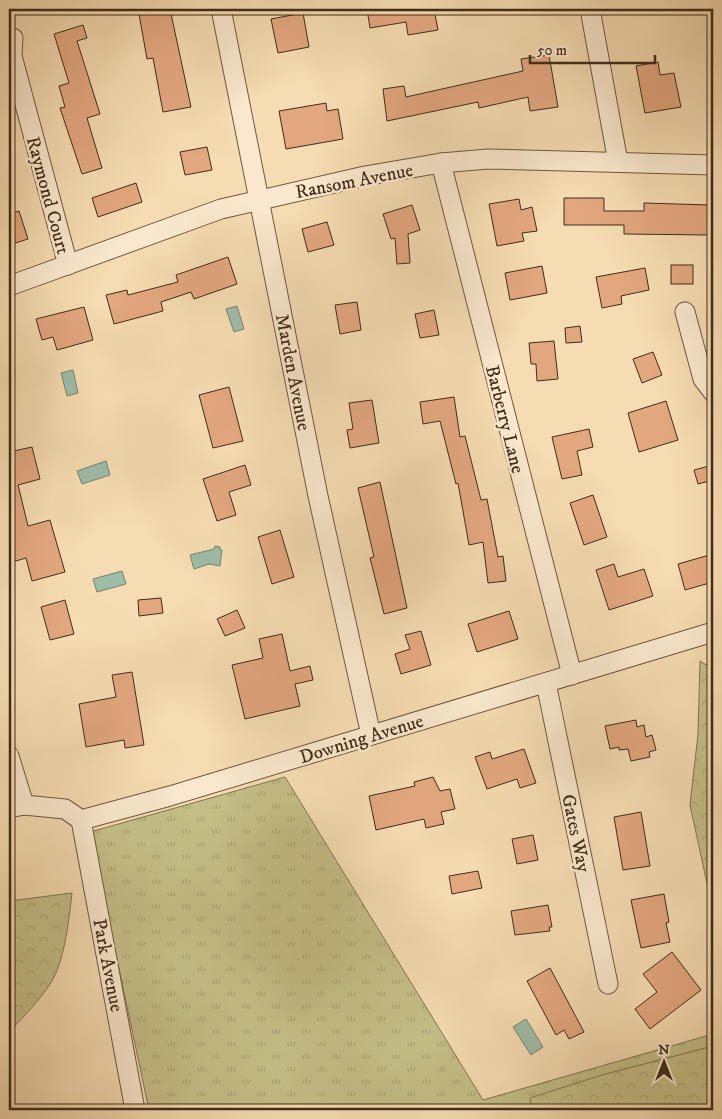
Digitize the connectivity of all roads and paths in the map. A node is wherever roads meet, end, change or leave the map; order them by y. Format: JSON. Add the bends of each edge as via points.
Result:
{"nodes":[{"id":1,"x":221,"y":9,"type":"edge"},
{"id":2,"x":590,"y":9,"type":"edge"},
{"id":3,"x":12,"y":38,"type":"dead end"},
{"id":4,"x":618,"y":162,"type":"junction"},
{"id":5,"x":442,"y":163,"type":"junction"},
{"id":6,"x":713,"y":165,"type":"edge"},
{"id":7,"x":260,"y":200,"type":"junction"},
{"id":8,"x":68,"y":265,"type":"junction"},
{"id":9,"x":9,"y":286,"type":"edge"},
{"id":10,"x":685,"y":312,"type":"dead end"},
{"id":11,"x":713,"y":392,"type":"edge"},
{"id":12,"x":713,"y":632,"type":"edge"},
{"id":13,"x":572,"y":675,"type":"junction"},
{"id":14,"x":546,"y":683,"type":"junction"},
{"id":15,"x":371,"y":735,"type":"junction"},
{"id":16,"x":9,"y":756,"type":"edge"},
{"id":17,"x":16,"y":806,"type":"edge"},
{"id":18,"x":81,"y":820,"type":"junction"},
{"id":19,"x":608,"y":984,"type":"dead end"},
{"id":20,"x":135,"y":1110,"type":"edge"}],
"edges":[{"from":1,"to":7,"type":"street","name":"Marden Avenue"},
{"from":2,"to":4,"type":"street"},
{"from":3,"to":8,"type":"street","name":"Raymond Court","via":[[12,56]]},
{"from":4,"to":5,"type":"street","name":"Ransom Avenue","via":[[488,159]]},
{"from":4,"to":6,"type":"street","name":"Ransom Avenue"},
{"from":5,"to":7,"type":"street","name":"Ransom Avenue"},
{"from":5,"to":13,"type":"street","name":"Barberry Lane"},
{"from":7,"to":8,"type":"street","name":"Ransom Avenue","via":[[221,208]]},
{"from":7,"to":15,"type":"street","name":"Marden Avenue","via":[[318,496]]},
{"from":8,"to":9,"type":"street","name":"Ransom Avenue"},
{"from":10,"to":11,"type":"street","via":[[703,378]]},
{"from":12,"to":13,"type":"street","name":"Downing Avenue"},
{"from":13,"to":14,"type":"street","name":"Downing Avenue"},
{"from":14,"to":15,"type":"street","name":"Downing Avenue"},
{"from":14,"to":19,"type":"street","name":"Gates Way"},
{"from":15,"to":18,"type":"street","name":"Downing Avenue"},
{"from":16,"to":17,"type":"street"},
{"from":17,"to":18,"type":"street","via":[[65,809]]},
{"from":18,"to":20,"type":"street","name":"Park Avenue"}]}
